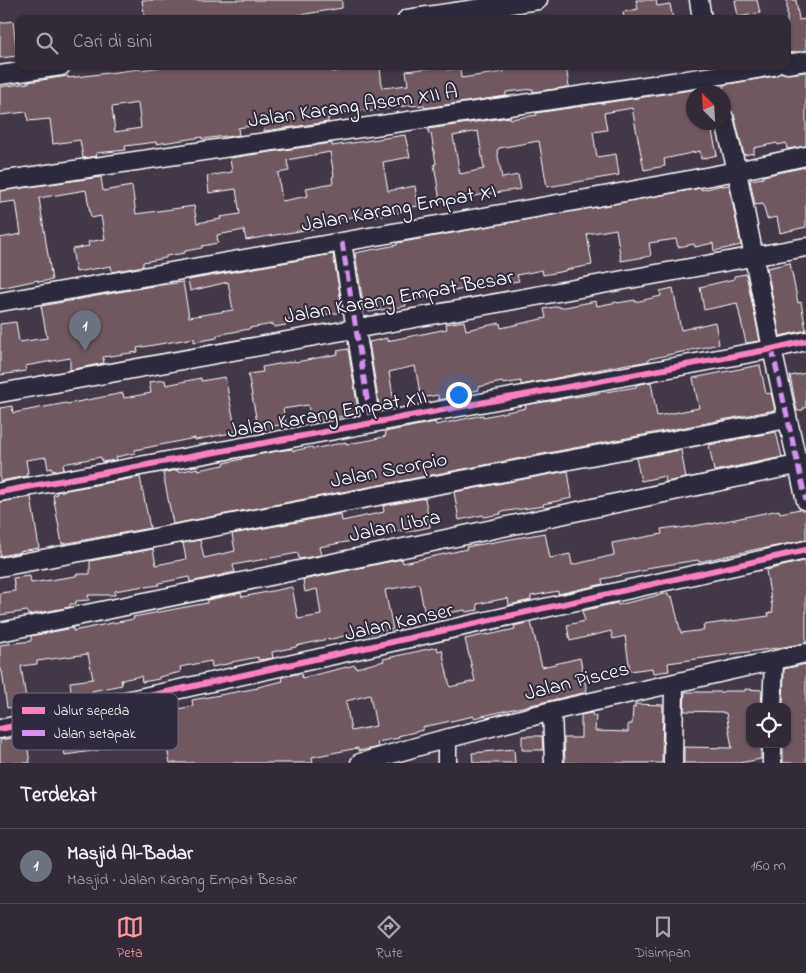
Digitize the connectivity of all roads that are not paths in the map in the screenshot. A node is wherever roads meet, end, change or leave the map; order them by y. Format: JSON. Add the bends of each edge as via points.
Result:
{"nodes":[{"id":1,"x":538,"y":0,"type":"edge"},
{"id":2,"x":699,"y":0,"type":"edge"},
{"id":3,"x":434,"y":15,"type":"edge"},
{"id":4,"x":701,"y":15,"type":"edge"},
{"id":5,"x":806,"y":61,"type":"edge"},
{"id":6,"x":791,"y":63,"type":"edge"},
{"id":7,"x":30,"y":70,"type":"edge"},
{"id":8,"x":753,"y":70,"type":"edge"},
{"id":9,"x":0,"y":74,"type":"edge"},
{"id":10,"x":714,"y":78,"type":"edge"},
{"id":11,"x":727,"y":130,"type":"edge"},
{"id":12,"x":806,"y":156,"type":"edge"},
{"id":13,"x":736,"y":171,"type":"junction"},
{"id":14,"x":0,"y":181,"type":"edge"},
{"id":15,"x":342,"y":242,"type":"junction"},
{"id":16,"x":806,"y":247,"type":"edge"},
{"id":17,"x":754,"y":256,"type":"junction"},
{"id":18,"x":0,"y":302,"type":"edge"},
{"id":19,"x":356,"y":329,"type":"junction"},
{"id":20,"x":806,"y":341,"type":"edge"},
{"id":21,"x":772,"y":349,"type":"junction"},
{"id":22,"x":0,"y":393,"type":"edge"},
{"id":23,"x":787,"y":419,"type":"junction"},
{"id":24,"x":371,"y":423,"type":"junction"},
{"id":25,"x":802,"y":463,"type":"edge"},
{"id":26,"x":0,"y":492,"type":"edge"},
{"id":27,"x":806,"y":501,"type":"edge"},
{"id":28,"x":806,"y":550,"type":"edge"},
{"id":29,"x":0,"y":567,"type":"edge"},
{"id":30,"x":0,"y":632,"type":"edge"},
{"id":31,"x":806,"y":654,"type":"edge"},
{"id":32,"x":774,"y":660,"type":"junction"},
{"id":33,"x":674,"y":683,"type":"junction"},
{"id":34,"x":162,"y":693,"type":"edge"},
{"id":35,"x":772,"y":703,"type":"edge"},
{"id":36,"x":552,"y":711,"type":"junction"},
{"id":37,"x":447,"y":738,"type":"junction"},
{"id":38,"x":772,"y":748,"type":"edge"},
{"id":39,"x":360,"y":763,"type":"edge"},
{"id":40,"x":446,"y":763,"type":"edge"},
{"id":41,"x":554,"y":763,"type":"edge"},
{"id":42,"x":673,"y":763,"type":"edge"},
{"id":43,"x":772,"y":763,"type":"edge"}],
"edges":[{"from":1,"to":3,"type":"street"},
{"from":2,"to":4,"type":"street"},
{"from":5,"to":6,"type":"street"},
{"from":7,"to":9,"type":"street"},
{"from":8,"to":10,"type":"street","name":"Jalan Karang Asem XII A"},
{"from":10,"to":14,"type":"street","name":"Jalan Karang Asem XII A"},
{"from":11,"to":13,"type":"street"},
{"from":12,"to":13,"type":"street","name":"Jalan Karang Empat XI"},
{"from":13,"to":15,"type":"street","name":"Jalan Karang Empat XI"},
{"from":13,"to":17,"type":"street"},
{"from":15,"to":18,"type":"street","name":"Jalan Karang Empat XI"},
{"from":15,"to":19,"type":"street"},
{"from":16,"to":17,"type":"street","name":"Jalan Karang Empat Besar"},
{"from":17,"to":19,"type":"street","name":"Jalan Karang Empat Besar"},
{"from":17,"to":21,"type":"street"},
{"from":19,"to":22,"type":"street","name":"Jalan Karang Empat Besar"},
{"from":19,"to":24,"type":"street"},
{"from":20,"to":21,"type":"street","name":"Jalan Karang Empat XII"},
{"from":21,"to":23,"type":"street"},
{"from":21,"to":24,"type":"street","name":"Jalan Karang Empat XII"},
{"from":23,"to":25,"type":"street"},
{"from":23,"to":29,"type":"street","name":"Jalan Scorpio"},
{"from":24,"to":26,"type":"street","name":"Jalan Karang Empat XII"},
{"from":25,"to":27,"type":"street"},
{"from":25,"to":30,"type":"street","name":"Jalan Libra"},
{"from":28,"to":34,"type":"street","name":"Jalan Kanser"},
{"from":31,"to":32,"type":"street","name":"Jalan Pisces"},
{"from":32,"to":33,"type":"street","name":"Jalan Pisces"},
{"from":32,"to":35,"type":"street"},
{"from":33,"to":36,"type":"street","name":"Jalan Pisces"},
{"from":33,"to":42,"type":"street"},
{"from":36,"to":37,"type":"street","name":"Jalan Pisces"},
{"from":36,"to":41,"type":"street"},
{"from":37,"to":39,"type":"street","name":"Jalan Pisces"},
{"from":37,"to":40,"type":"street"},
{"from":38,"to":43,"type":"street"}]}
